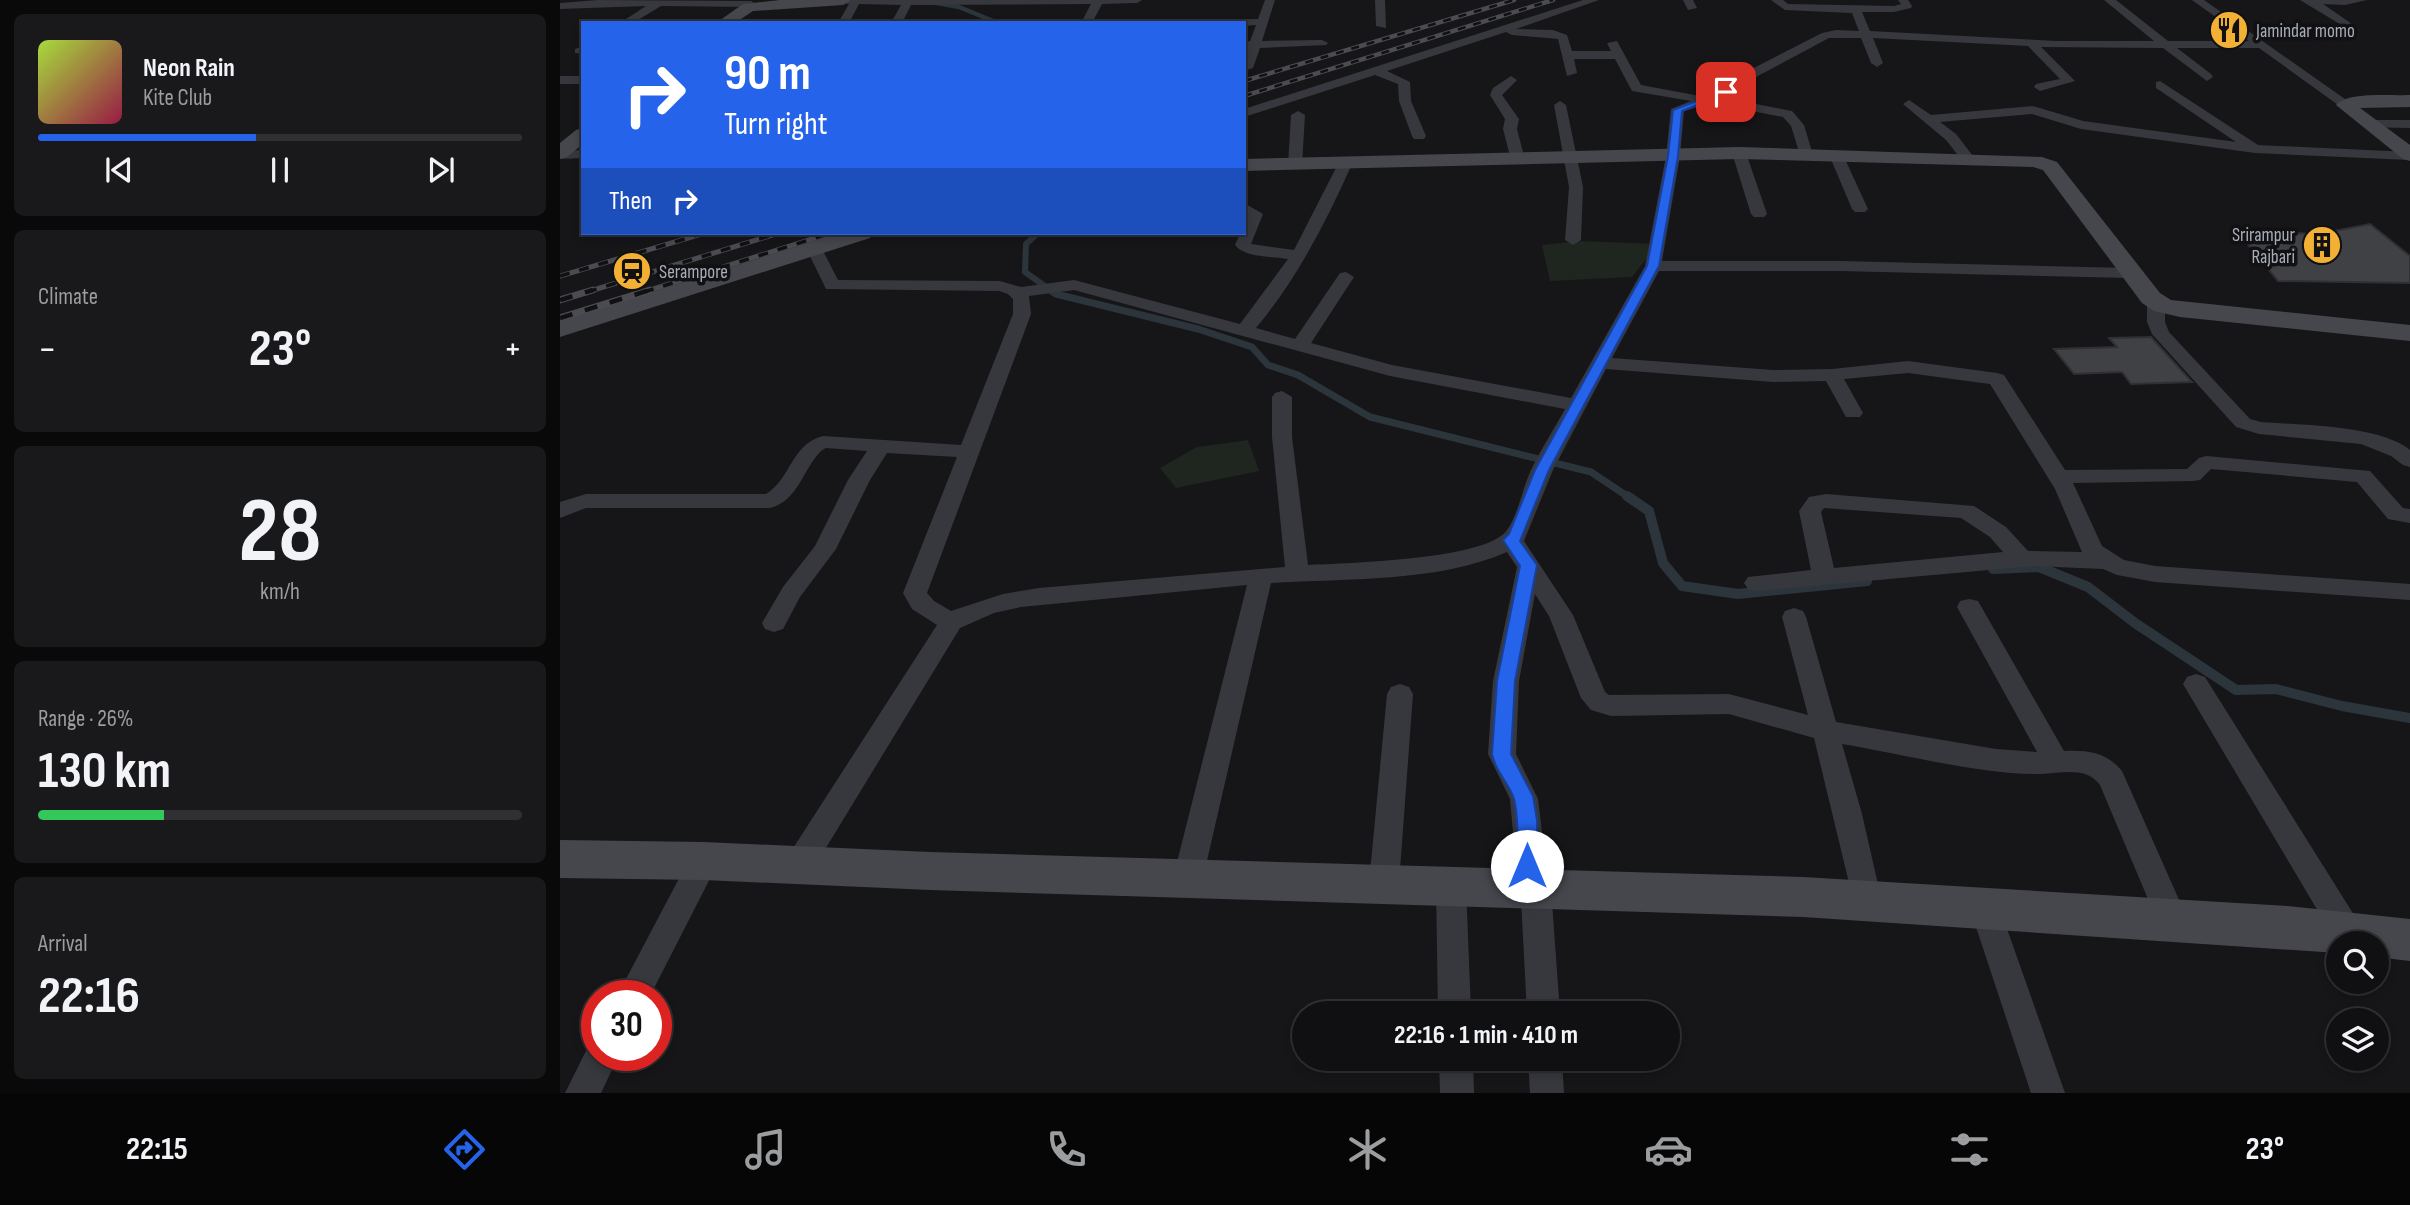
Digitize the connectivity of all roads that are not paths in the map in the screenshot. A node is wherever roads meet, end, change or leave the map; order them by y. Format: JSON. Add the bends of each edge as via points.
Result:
{"nodes":[{"id":1,"x":1123,"y":0,"type":"edge"},
{"id":2,"x":1137,"y":0,"type":"edge"},
{"id":3,"x":1270,"y":0,"type":"edge"},
{"id":4,"x":1380,"y":0,"type":"edge"},
{"id":5,"x":1594,"y":0,"type":"edge"},
{"id":6,"x":1776,"y":0,"type":"edge"},
{"id":7,"x":1903,"y":0,"type":"edge"},
{"id":8,"x":2109,"y":0,"type":"edge"},
{"id":9,"x":2197,"y":0,"type":"edge"},
{"id":10,"x":2362,"y":0,"type":"edge"},
{"id":11,"x":682,"y":1,"type":"edge"},
{"id":12,"x":846,"y":1,"type":"edge"},
{"id":13,"x":908,"y":1,"type":"edge"},
{"id":14,"x":1005,"y":1,"type":"edge"},
{"id":15,"x":1098,"y":1,"type":"edge"},
{"id":16,"x":2308,"y":1,"type":"edge"},
{"id":17,"x":660,"y":2,"type":"junction"},
{"id":18,"x":584,"y":4,"type":"junction"},
{"id":19,"x":751,"y":4,"type":"edge"},
{"id":20,"x":560,"y":6,"type":"edge"},
{"id":21,"x":1853,"y":9,"type":"junction"},
{"id":22,"x":560,"y":19,"type":"edge"},
{"id":23,"x":628,"y":21,"type":"edge"},
{"id":24,"x":727,"y":21,"type":"edge"},
{"id":25,"x":843,"y":21,"type":"edge"},
{"id":26,"x":898,"y":21,"type":"edge"},
{"id":27,"x":1087,"y":21,"type":"edge"},
{"id":28,"x":1246,"y":22,"type":"edge"},
{"id":29,"x":1262,"y":22,"type":"junction"},
{"id":30,"x":1382,"y":26,"type":"dead end"},
{"id":31,"x":2348,"y":26,"type":"dead end"},
{"id":32,"x":1502,"y":29,"type":"junction"},
{"id":33,"x":1863,"y":33,"type":"junction"},
{"id":34,"x":1322,"y":43,"type":"dead end"},
{"id":35,"x":2031,"y":43,"type":"junction"},
{"id":36,"x":1250,"y":45,"type":"edge"},
{"id":37,"x":2259,"y":45,"type":"junction"},
{"id":38,"x":2168,"y":46,"type":"junction"},
{"id":39,"x":1567,"y":55,"type":"junction"},
{"id":40,"x":1877,"y":63,"type":"dead end"},
{"id":41,"x":1247,"y":68,"type":"dead end"},
{"id":42,"x":1376,"y":70,"type":"junction"},
{"id":43,"x":1571,"y":73,"type":"dead end"},
{"id":44,"x":2207,"y":77,"type":"dead end"},
{"id":45,"x":560,"y":80,"type":"edge"},
{"id":46,"x":581,"y":80,"type":"edge"},
{"id":47,"x":1511,"y":80,"type":"dead end"},
{"id":48,"x":2160,"y":85,"type":"dead end"},
{"id":49,"x":2040,"y":87,"type":"dead end"},
{"id":50,"x":1708,"y":100,"type":"junction"},
{"id":51,"x":2410,"y":101,"type":"edge"},
{"id":52,"x":1909,"y":104,"type":"dead end"},
{"id":53,"x":2346,"y":104,"type":"junction"},
{"id":54,"x":1560,"y":105,"type":"dead end"},
{"id":55,"x":1246,"y":112,"type":"edge"},
{"id":56,"x":1298,"y":116,"type":"dead end"},
{"id":57,"x":1928,"y":119,"type":"junction"},
{"id":58,"x":2368,"y":124,"type":"junction"},
{"id":59,"x":2410,"y":124,"type":"edge"},
{"id":60,"x":581,"y":136,"type":"edge"},
{"id":61,"x":1419,"y":136,"type":"dead end"},
{"id":62,"x":2255,"y":149,"type":"junction"},
{"id":63,"x":1739,"y":153,"type":"junction"},
{"id":64,"x":560,"y":154,"type":"edge"},
{"id":65,"x":581,"y":154,"type":"edge"},
{"id":66,"x":1806,"y":155,"type":"junction"},
{"id":67,"x":1673,"y":156,"type":"junction"},
{"id":68,"x":2410,"y":156,"type":"edge"},
{"id":69,"x":1837,"y":157,"type":"junction"},
{"id":70,"x":1569,"y":159,"type":"junction"},
{"id":71,"x":1518,"y":160,"type":"junction"},
{"id":72,"x":1969,"y":160,"type":"junction"},
{"id":73,"x":1345,"y":164,"type":"junction"},
{"id":74,"x":1295,"y":165,"type":"junction"},
{"id":75,"x":1246,"y":166,"type":"edge"},
{"id":76,"x":1246,"y":208,"type":"edge"},
{"id":77,"x":1860,"y":209,"type":"dead end"},
{"id":78,"x":1759,"y":214,"type":"dead end"},
{"id":79,"x":856,"y":235,"type":"edge"},
{"id":80,"x":1573,"y":240,"type":"dead end"},
{"id":81,"x":814,"y":248,"type":"junction"},
{"id":82,"x":1297,"y":255,"type":"junction"},
{"id":83,"x":1653,"y":266,"type":"junction"},
{"id":84,"x":2129,"y":273,"type":"junction"},
{"id":85,"x":1346,"y":277,"type":"dead end"},
{"id":86,"x":1017,"y":293,"type":"junction"},
{"id":87,"x":2156,"y":303,"type":"junction"},
{"id":88,"x":560,"y":329,"type":"edge"},
{"id":89,"x":1243,"y":332,"type":"junction"},
{"id":90,"x":2408,"y":337,"type":"edge"},
{"id":91,"x":1299,"y":346,"type":"junction"},
{"id":92,"x":1601,"y":363,"type":"junction"},
{"id":93,"x":1832,"y":375,"type":"junction"},
{"id":94,"x":1282,"y":397,"type":"dead end"},
{"id":95,"x":1578,"y":407,"type":"junction"},
{"id":96,"x":1853,"y":413,"type":"dead end"},
{"id":97,"x":882,"y":444,"type":"junction"},
{"id":98,"x":969,"y":452,"type":"junction"},
{"id":99,"x":2410,"y":461,"type":"edge"},
{"id":100,"x":2059,"y":477,"type":"junction"},
{"id":101,"x":560,"y":511,"type":"edge"},
{"id":102,"x":2410,"y":516,"type":"edge"},
{"id":103,"x":1511,"y":540,"type":"junction"},
{"id":104,"x":2022,"y":559,"type":"junction"},
{"id":105,"x":2105,"y":561,"type":"junction"},
{"id":106,"x":1529,"y":565,"type":"junction"},
{"id":107,"x":1297,"y":574,"type":"junction"},
{"id":108,"x":1261,"y":576,"type":"junction"},
{"id":109,"x":1824,"y":577,"type":"junction"},
{"id":110,"x":1756,"y":583,"type":"dead end"},
{"id":111,"x":2410,"y":592,"type":"edge"},
{"id":112,"x":1969,"y":607,"type":"dead end"},
{"id":113,"x":1794,"y":617,"type":"dead end"},
{"id":114,"x":951,"y":622,"type":"junction"},
{"id":115,"x":774,"y":623,"type":"dead end"},
{"id":116,"x":2196,"y":684,"type":"dead end"},
{"id":117,"x":1400,"y":694,"type":"dead end"},
{"id":118,"x":1823,"y":730,"type":"junction"},
{"id":119,"x":2057,"y":763,"type":"junction"},
{"id":120,"x":560,"y":859,"type":"edge"},
{"id":121,"x":705,"y":861,"type":"junction"},
{"id":122,"x":799,"y":865,"type":"junction"},
{"id":123,"x":1188,"y":878,"type":"junction"},
{"id":124,"x":1384,"y":883,"type":"junction"},
{"id":125,"x":1451,"y":885,"type":"junction"},
{"id":126,"x":1531,"y":888,"type":"junction"},
{"id":127,"x":1867,"y":902,"type":"junction"},
{"id":128,"x":1985,"y":909,"type":"junction"},
{"id":129,"x":2172,"y":920,"type":"junction"},
{"id":130,"x":2326,"y":931,"type":"edge"},
{"id":131,"x":2346,"y":931,"type":"edge"},
{"id":132,"x":2389,"y":938,"type":"edge"},
{"id":133,"x":2410,"y":940,"type":"edge"},
{"id":134,"x":642,"y":980,"type":"edge"},
{"id":135,"x":1455,"y":1001,"type":"edge"},
{"id":136,"x":1542,"y":1001,"type":"edge"},
{"id":137,"x":594,"y":1071,"type":"edge"},
{"id":138,"x":1456,"y":1071,"type":"edge"},
{"id":139,"x":1546,"y":1071,"type":"edge"},
{"id":140,"x":582,"y":1093,"type":"edge"},
{"id":141,"x":1457,"y":1093,"type":"edge"},
{"id":142,"x":1547,"y":1093,"type":"edge"},
{"id":143,"x":2048,"y":1093,"type":"edge"}],
"edges":[{"from":1,"to":2,"type":"street"},
{"from":1,"to":15,"type":"street"},
{"from":3,"to":29,"type":"street"},
{"from":4,"to":30,"type":"street"},
{"from":5,"to":32,"type":"street"},
{"from":6,"to":21,"type":"street","via":[[1785,8]]},
{"from":7,"to":21,"type":"street","via":[[1907,6],[1899,9]]},
{"from":8,"to":38,"type":"street"},
{"from":9,"to":37,"type":"street"},
{"from":10,"to":16,"type":"street"},
{"from":11,"to":17,"type":"street"},
{"from":11,"to":19,"type":"street"},
{"from":12,"to":13,"type":"street"},
{"from":12,"to":19,"type":"street"},
{"from":12,"to":25,"type":"street"},
{"from":13,"to":14,"type":"street"},
{"from":13,"to":26,"type":"street"},
{"from":14,"to":15,"type":"street"},
{"from":15,"to":27,"type":"street"},
{"from":16,"to":31,"type":"street"},
{"from":17,"to":18,"type":"street"},
{"from":17,"to":23,"type":"street"},
{"from":18,"to":20,"type":"street"},
{"from":18,"to":22,"type":"street"},
{"from":19,"to":24,"type":"street"},
{"from":21,"to":33,"type":"street","via":[[1858,11]]},
{"from":28,"to":29,"type":"street"},
{"from":29,"to":36,"type":"street"},
{"from":32,"to":39,"type":"street","via":[[1560,35]]},
{"from":32,"to":42,"type":"street"},
{"from":33,"to":35,"type":"street"},
{"from":33,"to":40,"type":"street"},
{"from":33,"to":50,"type":"street","via":[[1826,35]]},
{"from":34,"to":36,"type":"street"},
{"from":35,"to":38,"type":"street"},
{"from":35,"to":49,"type":"street","via":[[2069,81]]},
{"from":36,"to":41,"type":"street"},
{"from":37,"to":38,"type":"street"},
{"from":37,"to":53,"type":"street"},
{"from":38,"to":44,"type":"street"},
{"from":39,"to":43,"type":"street"},
{"from":39,"to":50,"type":"street","via":[[1615,49],[1636,88]]},
{"from":42,"to":55,"type":"street"},
{"from":42,"to":61,"type":"street","via":[[1405,82],[1405,101]]},
{"from":45,"to":46,"type":"street"},
{"from":47,"to":71,"type":"street","via":[[1496,95],[1512,119]]},
{"from":48,"to":62,"type":"street"},
{"from":50,"to":66,"type":"street","via":[[1787,114],[1797,125]]},
{"from":50,"to":67,"type":"street","via":[[1678,110]]},
{"from":51,"to":53,"type":"street"},
{"from":52,"to":57,"type":"street"},
{"from":53,"to":58,"type":"street"},
{"from":54,"to":70,"type":"street"},
{"from":56,"to":74,"type":"street"},
{"from":57,"to":62,"type":"street","via":[[2033,110],[2081,125]]},
{"from":57,"to":72,"type":"street","via":[[1951,137]]},
{"from":58,"to":59,"type":"street"},
{"from":58,"to":68,"type":"street"},
{"from":60,"to":64,"type":"street"},
{"from":62,"to":68,"type":"street"},
{"from":63,"to":66,"type":"street"},
{"from":63,"to":67,"type":"street"},
{"from":63,"to":78,"type":"street"},
{"from":64,"to":65,"type":"street"},
{"from":66,"to":69,"type":"street"},
{"from":67,"to":70,"type":"street"},
{"from":67,"to":83,"type":"street"},
{"from":69,"to":72,"type":"street"},
{"from":69,"to":77,"type":"street"},
{"from":70,"to":71,"type":"street"},
{"from":70,"to":80,"type":"street","via":[[1576,187]]},
{"from":71,"to":73,"type":"street"},
{"from":72,"to":84,"type":"street","via":[[2035,161],[2050,166]]},
{"from":73,"to":74,"type":"street"},
{"from":73,"to":82,"type":"street"},
{"from":74,"to":75,"type":"street"},
{"from":76,"to":82,"type":"street","via":[[1255,214],[1243,245],[1246,248]]},
{"from":79,"to":81,"type":"street"},
{"from":81,"to":86,"type":"street","via":[[832,285],[1000,286]]},
{"from":81,"to":88,"type":"street"},
{"from":82,"to":89,"type":"street","via":[[1268,305]]},
{"from":83,"to":84,"type":"street"},
{"from":83,"to":92,"type":"street"},
{"from":84,"to":87,"type":"street"},
{"from":85,"to":91,"type":"street"},
{"from":86,"to":89,"type":"street","via":[[1074,285]]},
{"from":86,"to":98,"type":"street","via":[[1022,298],[1022,314]]},
{"from":87,"to":90,"type":"street"},
{"from":87,"to":99,"type":"street","via":[[2161,334],[2243,423],[2370,439],[2396,449]]},
{"from":89,"to":91,"type":"street"},
{"from":91,"to":95,"type":"street","via":[[1403,373]]},
{"from":92,"to":93,"type":"street","via":[[1773,376]]},
{"from":92,"to":95,"type":"street"},
{"from":93,"to":96,"type":"street"},
{"from":93,"to":100,"type":"street","via":[[1908,367],[1997,379]]},
{"from":94,"to":107,"type":"street","via":[[1283,458]]},
{"from":95,"to":103,"type":"street","via":[[1546,462]]},
{"from":97,"to":98,"type":"street"},
{"from":97,"to":101,"type":"street","via":[[818,443],[770,502],[586,501]]},
{"from":97,"to":115,"type":"street","via":[[825,549]]},
{"from":98,"to":114,"type":"street","via":[[915,593],[925,608]]},
{"from":100,"to":102,"type":"street","via":[[2193,475],[2206,462],[2363,475],[2396,514]]},
{"from":100,"to":105,"type":"street","via":[[2092,550]]},
{"from":103,"to":106,"type":"street"},
{"from":103,"to":107,"type":"street","via":[[1486,552],[1433,563]]},
{"from":104,"to":105,"type":"street"},
{"from":104,"to":109,"type":"street"},
{"from":104,"to":109,"type":"street","via":[[1998,532],[1966,511],[1826,501],[1817,502],[1810,511]]},
{"from":105,"to":111,"type":"street","via":[[2155,574]]},
{"from":106,"to":118,"type":"street","via":[[1561,615],[1600,703],[1730,704]]},
{"from":106,"to":126,"type":"street","via":[[1506,681],[1502,745],[1503,762],[1523,796]]},
{"from":107,"to":108,"type":"street"},
{"from":108,"to":114,"type":"street","via":[[1005,601],[984,605]]},
{"from":108,"to":123,"type":"street"},
{"from":109,"to":110,"type":"street"},
{"from":112,"to":119,"type":"street"},
{"from":113,"to":118,"type":"street"},
{"from":114,"to":122,"type":"street"},
{"from":116,"to":131,"type":"street"},
{"from":117,"to":124,"type":"street"},
{"from":118,"to":119,"type":"street","via":[[1996,760]]},
{"from":118,"to":127,"type":"street"},
{"from":119,"to":129,"type":"street","via":[[2092,761],[2108,773]]},
{"from":120,"to":121,"type":"street"},
{"from":121,"to":122,"type":"street"},
{"from":121,"to":134,"type":"street"},
{"from":122,"to":123,"type":"street"},
{"from":123,"to":124,"type":"street"},
{"from":124,"to":125,"type":"street"},
{"from":125,"to":126,"type":"street"},
{"from":125,"to":135,"type":"street"},
{"from":126,"to":127,"type":"street"},
{"from":126,"to":136,"type":"street"},
{"from":127,"to":128,"type":"street"},
{"from":128,"to":129,"type":"street"},
{"from":128,"to":143,"type":"street"},
{"from":129,"to":130,"type":"street"},
{"from":132,"to":133,"type":"street"},
{"from":137,"to":140,"type":"street"},
{"from":138,"to":141,"type":"street"},
{"from":139,"to":142,"type":"street"}]}
